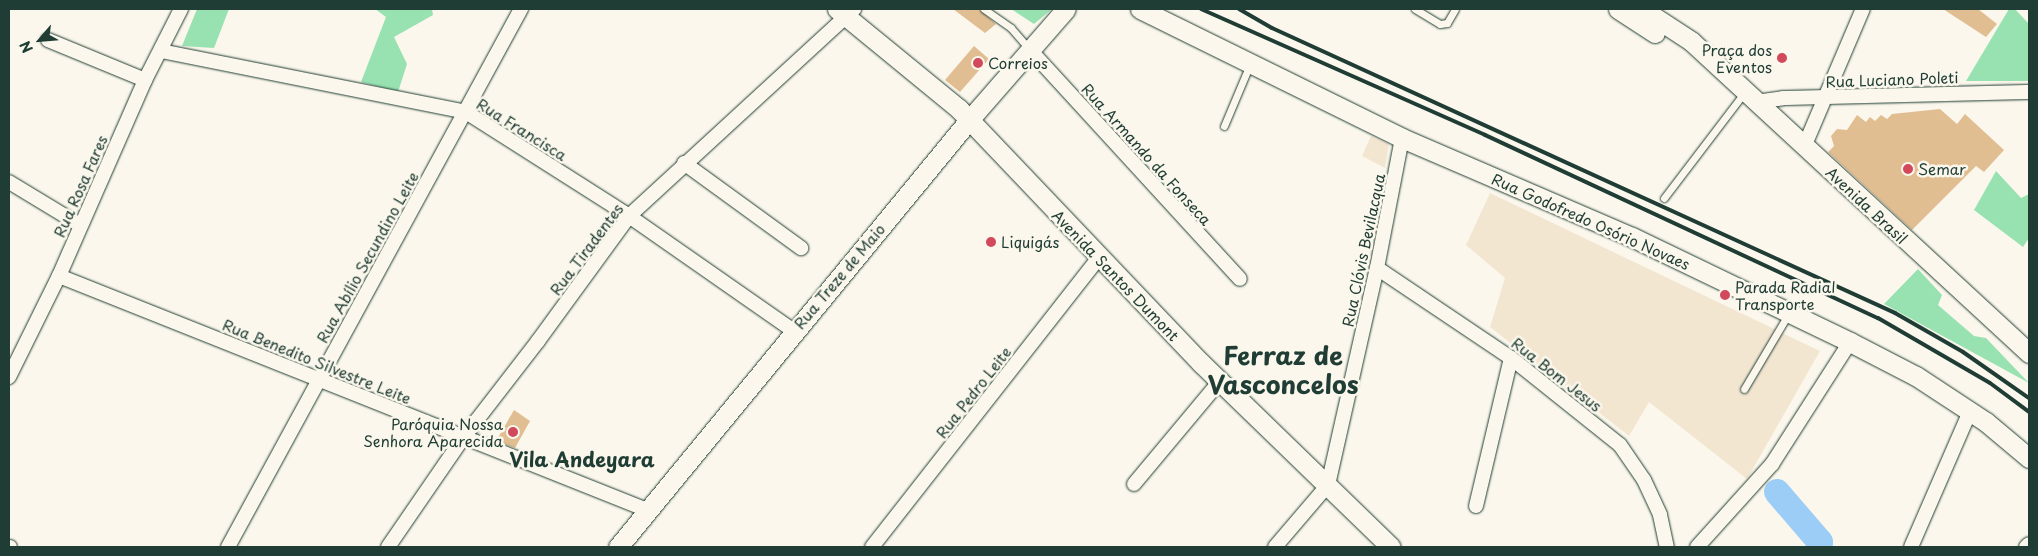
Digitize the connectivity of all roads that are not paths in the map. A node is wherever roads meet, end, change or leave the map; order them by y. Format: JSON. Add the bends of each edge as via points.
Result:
{"nodes":[{"id":1,"x":181,"y":9,"type":"edge"},
{"id":2,"x":521,"y":9,"type":"edge"},
{"id":3,"x":984,"y":9,"type":"edge"},
{"id":4,"x":1066,"y":9,"type":"edge"},
{"id":5,"x":1140,"y":9,"type":"edge"},
{"id":6,"x":1415,"y":9,"type":"edge"},
{"id":7,"x":1455,"y":9,"type":"edge"},
{"id":8,"x":1618,"y":9,"type":"edge"},
{"id":9,"x":1642,"y":9,"type":"edge"},
{"id":10,"x":1863,"y":9,"type":"edge"},
{"id":11,"x":846,"y":11,"type":"edge"},
{"id":12,"x":48,"y":40,"type":"dead end"},
{"id":13,"x":161,"y":51,"type":"junction"},
{"id":14,"x":1031,"y":51,"type":"junction"},
{"id":15,"x":1706,"y":57,"type":"junction"},
{"id":16,"x":1250,"y":63,"type":"junction"},
{"id":17,"x":145,"y":80,"type":"junction"},
{"id":18,"x":2029,"y":92,"type":"edge"},
{"id":19,"x":1750,"y":98,"type":"junction"},
{"id":20,"x":1826,"y":98,"type":"junction"},
{"id":21,"x":466,"y":112,"type":"junction"},
{"id":22,"x":969,"y":120,"type":"junction"},
{"id":23,"x":1224,"y":126,"type":"dead end"},
{"id":24,"x":1402,"y":138,"type":"junction"},
{"id":25,"x":1804,"y":147,"type":"junction"},
{"id":26,"x":684,"y":163,"type":"junction"},
{"id":27,"x":9,"y":182,"type":"edge"},
{"id":28,"x":1664,"y":198,"type":"dead end"},
{"id":29,"x":629,"y":216,"type":"junction"},
{"id":30,"x":80,"y":224,"type":"junction"},
{"id":31,"x":801,"y":248,"type":"dead end"},
{"id":32,"x":1099,"y":258,"type":"junction"},
{"id":33,"x":1377,"y":268,"type":"junction"},
{"id":34,"x":59,"y":276,"type":"junction"},
{"id":35,"x":1240,"y":279,"type":"dead end"},
{"id":36,"x":1789,"y":313,"type":"junction"},
{"id":37,"x":794,"y":331,"type":"junction"},
{"id":38,"x":1850,"y":342,"type":"junction"},
{"id":39,"x":2029,"y":352,"type":"edge"},
{"id":40,"x":1511,"y":358,"type":"junction"},
{"id":41,"x":9,"y":377,"type":"edge"},
{"id":42,"x":318,"y":379,"type":"junction"},
{"id":43,"x":1220,"y":381,"type":"junction"},
{"id":44,"x":1744,"y":389,"type":"dead end"},
{"id":45,"x":1970,"y":412,"type":"junction"},
{"id":46,"x":463,"y":438,"type":"junction"},
{"id":47,"x":2029,"y":458,"type":"edge"},
{"id":48,"x":1134,"y":484,"type":"dead end"},
{"id":49,"x":1328,"y":485,"type":"junction"},
{"id":50,"x":1476,"y":506,"type":"dead end"},
{"id":51,"x":647,"y":510,"type":"junction"},
{"id":52,"x":2029,"y":544,"type":"edge"},
{"id":53,"x":228,"y":547,"type":"edge"},
{"id":54,"x":388,"y":547,"type":"edge"},
{"id":55,"x":618,"y":547,"type":"edge"},
{"id":56,"x":872,"y":547,"type":"edge"},
{"id":57,"x":1275,"y":547,"type":"edge"},
{"id":58,"x":1390,"y":547,"type":"edge"},
{"id":59,"x":1667,"y":547,"type":"edge"},
{"id":60,"x":1697,"y":547,"type":"edge"},
{"id":61,"x":1911,"y":547,"type":"edge"},
{"id":62,"x":2026,"y":547,"type":"edge"}],
"edges":[{"from":1,"to":13,"type":"street","name":"Rua Rosa Fares"},
{"from":2,"to":21,"type":"street","name":"Rua Abílio Secundino Leite"},
{"from":3,"to":14,"type":"lane","via":[[1011,28]]},
{"from":4,"to":14,"type":"main road","name":"Rua Treze de Maio"},
{"from":5,"to":16,"type":"main road","name":"Rua Godofredo Osório Novaes"},
{"from":6,"to":7,"type":"lane","via":[[1440,24],[1447,23]]},
{"from":8,"to":15,"type":"main road","name":"Avenida Brasil","via":[[1672,44]]},
{"from":9,"to":15,"type":"main road","name":"Avenida Brasil","via":[[1691,42]]},
{"from":10,"to":20,"type":"street"},
{"from":11,"to":22,"type":"main road","name":"Avenida Santos Dumont"},
{"from":11,"to":26,"type":"street","name":"Rua Tiradentes"},
{"from":12,"to":17,"type":"street"},
{"from":13,"to":17,"type":"street","name":"Rua Rosa Fares"},
{"from":13,"to":21,"type":"street","name":"Rua Francisca"},
{"from":14,"to":22,"type":"main road","name":"Rua Treze de Maio"},
{"from":14,"to":35,"type":"street","name":"Rua Armando da Fonseca"},
{"from":15,"to":19,"type":"main road","name":"Avenida Brasil"},
{"from":16,"to":23,"type":"lane"},
{"from":16,"to":24,"type":"main road","name":"Rua Godofredo Osório Novaes"},
{"from":17,"to":30,"type":"street","name":"Rua Rosa Fares"},
{"from":18,"to":20,"type":"street","name":"Rua Luciano Poleti"},
{"from":19,"to":20,"type":"street","name":"Rua Luciano Poleti"},
{"from":19,"to":25,"type":"main road","name":"Avenida Brasil"},
{"from":19,"to":28,"type":"lane"},
{"from":20,"to":25,"type":"street"},
{"from":21,"to":29,"type":"street","name":"Rua Francisca"},
{"from":21,"to":42,"type":"street","name":"Rua Abílio Secundino Leite"},
{"from":22,"to":32,"type":"main road","name":"Avenida Santos Dumont"},
{"from":22,"to":37,"type":"main road","name":"Rua Treze de Maio"},
{"from":24,"to":33,"type":"street","name":"Rua Clóvis Bevilacqua"},
{"from":24,"to":36,"type":"main road","name":"Rua Godofredo Osório Novaes","via":[[1632,237]]},
{"from":25,"to":39,"type":"main road","name":"Avenida Brasil"},
{"from":26,"to":29,"type":"street","name":"Rua Tiradentes"},
{"from":26,"to":31,"type":"street"},
{"from":27,"to":30,"type":"street"},
{"from":29,"to":37,"type":"street","name":"Rua Francisca"},
{"from":29,"to":46,"type":"street","name":"Rua Tiradentes"},
{"from":30,"to":34,"type":"street","name":"Rua Rosa Fares"},
{"from":32,"to":43,"type":"main road","name":"Avenida Santos Dumont"},
{"from":32,"to":56,"type":"street","name":"Rua Pedro Leite"},
{"from":33,"to":40,"type":"street","name":"Rua Bom Jesus"},
{"from":33,"to":49,"type":"street","name":"Rua Clóvis Bevilacqua"},
{"from":34,"to":41,"type":"street","name":"Rua Rosa Fares"},
{"from":34,"to":42,"type":"street","name":"Rua Benedito Silvestre Leite"},
{"from":36,"to":38,"type":"main road","name":"Rua Godofredo Osório Novaes"},
{"from":36,"to":44,"type":"lane"},
{"from":37,"to":51,"type":"main road","name":"Rua Treze de Maio"},
{"from":38,"to":45,"type":"main road","name":"Rua Godofredo Osório Novaes","via":[[1916,376]]},
{"from":38,"to":60,"type":"street","via":[[1772,464]]},
{"from":40,"to":50,"type":"street"},
{"from":40,"to":59,"type":"street","name":"Rua Bom Jesus","via":[[1620,445],[1644,480],[1660,515]]},
{"from":42,"to":46,"type":"street","name":"Rua Benedito Silvestre Leite"},
{"from":42,"to":53,"type":"street","name":"Rua Abílio Secundino Leite"},
{"from":43,"to":48,"type":"street"},
{"from":43,"to":49,"type":"main road","name":"Avenida Santos Dumont"},
{"from":45,"to":47,"type":"main road","name":"Rua Godofredo Osório Novaes"},
{"from":45,"to":61,"type":"street"},
{"from":46,"to":51,"type":"street","name":"Rua Benedito Silvestre Leite"},
{"from":46,"to":54,"type":"street","name":"Rua Tiradentes"},
{"from":49,"to":57,"type":"street"},
{"from":49,"to":58,"type":"main road","name":"Avenida Santos Dumont"},
{"from":51,"to":55,"type":"main road","name":"Rua Treze de Maio"},
{"from":52,"to":62,"type":"street"}]}
